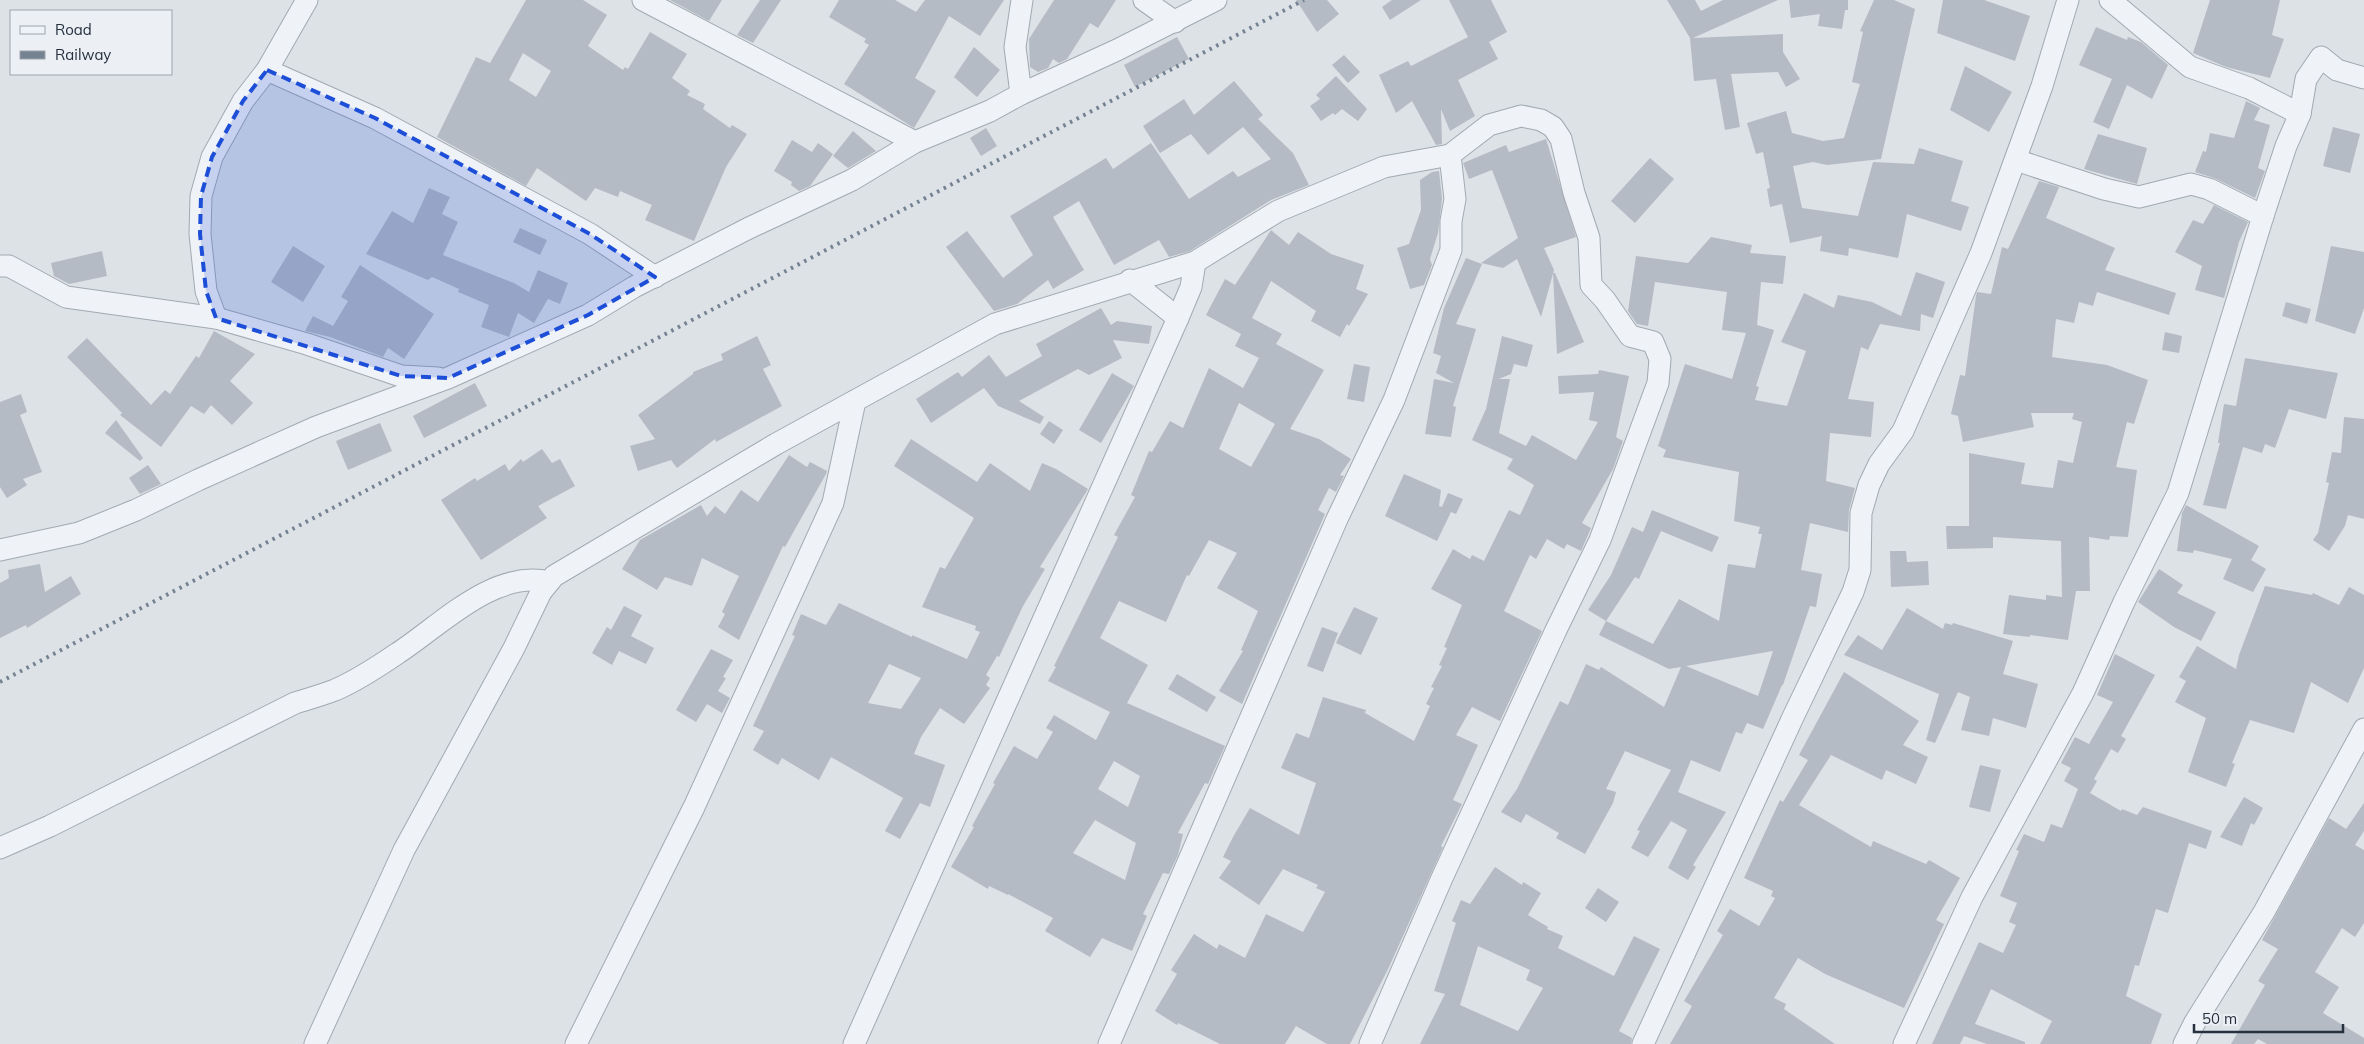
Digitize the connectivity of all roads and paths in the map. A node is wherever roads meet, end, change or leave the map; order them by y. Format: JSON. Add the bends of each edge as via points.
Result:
{"nodes":[{"id":1,"x":307,"y":0,"type":"edge"},
{"id":2,"x":643,"y":0,"type":"edge"},
{"id":3,"x":1022,"y":0,"type":"edge"},
{"id":4,"x":1144,"y":0,"type":"edge"},
{"id":5,"x":1216,"y":0,"type":"edge"},
{"id":6,"x":2068,"y":0,"type":"edge"},
{"id":7,"x":2110,"y":0,"type":"edge"},
{"id":8,"x":1175,"y":22,"type":"junction"},
{"id":9,"x":267,"y":70,"type":"junction"},
{"id":10,"x":2364,"y":78,"type":"edge"},
{"id":11,"x":1021,"y":94,"type":"junction"},
{"id":12,"x":2300,"y":114,"type":"junction"},
{"id":13,"x":915,"y":142,"type":"junction"},
{"id":14,"x":1450,"y":155,"type":"junction"},
{"id":15,"x":2016,"y":160,"type":"junction"},
{"id":16,"x":2263,"y":216,"type":"junction"},
{"id":17,"x":1195,"y":262,"type":"junction"},
{"id":18,"x":0,"y":266,"type":"edge"},
{"id":19,"x":655,"y":277,"type":"junction"},
{"id":20,"x":1130,"y":280,"type":"junction"},
{"id":21,"x":216,"y":318,"type":"junction"},
{"id":22,"x":1178,"y":318,"type":"junction"},
{"id":23,"x":448,"y":378,"type":"junction"},
{"id":24,"x":855,"y":401,"type":"junction"},
{"id":25,"x":0,"y":550,"type":"edge"},
{"id":26,"x":550,"y":582,"type":"junction"},
{"id":27,"x":2364,"y":729,"type":"edge"},
{"id":28,"x":0,"y":848,"type":"edge"},
{"id":29,"x":315,"y":1044,"type":"edge"},
{"id":30,"x":576,"y":1044,"type":"edge"},
{"id":31,"x":854,"y":1044,"type":"edge"},
{"id":32,"x":1109,"y":1044,"type":"edge"},
{"id":33,"x":1370,"y":1044,"type":"edge"},
{"id":34,"x":1644,"y":1044,"type":"edge"},
{"id":35,"x":1904,"y":1044,"type":"edge"},
{"id":36,"x":2184,"y":1044,"type":"edge"}],
"edges":[{"from":1,"to":9,"type":"street"},
{"from":2,"to":13,"type":"street"},
{"from":3,"to":11,"type":"street","via":[[1015,46]]},
{"from":4,"to":8,"type":"street"},
{"from":5,"to":8,"type":"street"},
{"from":6,"to":15,"type":"street"},
{"from":7,"to":12,"type":"street","via":[[2190,67],[2249,88]]},
{"from":8,"to":11,"type":"street"},
{"from":9,"to":19,"type":"street","via":[[375,118],[590,234]]},
{"from":9,"to":21,"type":"street","via":[[225,131],[212,157],[201,196],[200,234],[206,291]]},
{"from":10,"to":12,"type":"street","via":[[2337,70],[2322,56],[2306,79]]},
{"from":11,"to":13,"type":"street"},
{"from":12,"to":16,"type":"street"},
{"from":13,"to":19,"type":"street","via":[[852,180]]},
{"from":14,"to":17,"type":"street","via":[[1384,167],[1330,188],[1278,211]]},
{"from":14,"to":32,"type":"street","via":[[1455,199],[1451,221],[1452,250],[1394,400],[1337,519]]},
{"from":14,"to":33,"type":"street","via":[[1489,125],[1521,116],[1541,120],[1553,127],[1566,152],[1574,193],[1589,238],[1591,285],[1630,336],[1653,342],[1660,359],[1659,372],[1651,404],[1600,540],[1442,878]]},
{"from":15,"to":16,"type":"street","via":[[2139,197],[2191,184],[2210,189]]},
{"from":15,"to":34,"type":"street","via":[[1981,253],[1922,390],[1903,431],[1879,464],[1869,485],[1861,513],[1860,570],[1853,592]]},
{"from":16,"to":35,"type":"street","via":[[2178,494],[2083,693],[1972,897]]},
{"from":17,"to":20,"type":"street"},
{"from":17,"to":22,"type":"street","via":[[1191,287]]},
{"from":18,"to":21,"type":"street","via":[[9,266],[66,297]]},
{"from":19,"to":23,"type":"street","via":[[588,315]]},
{"from":20,"to":22,"type":"street"},
{"from":20,"to":24,"type":"street","via":[[995,324]]},
{"from":21,"to":23,"type":"street","via":[[401,376]]},
{"from":22,"to":31,"type":"street"},
{"from":23,"to":25,"type":"street","via":[[316,427],[79,533]]},
{"from":24,"to":26,"type":"street","via":[[589,554],[554,576]]},
{"from":24,"to":30,"type":"street","via":[[833,503],[694,807]]},
{"from":26,"to":28,"type":"street","via":[[536,579],[517,581],[491,589],[398,653],[336,690],[295,703]]},
{"from":26,"to":29,"type":"street","via":[[541,592],[404,850]]},
{"from":27,"to":36,"type":"street","via":[[2264,912]]}]}
